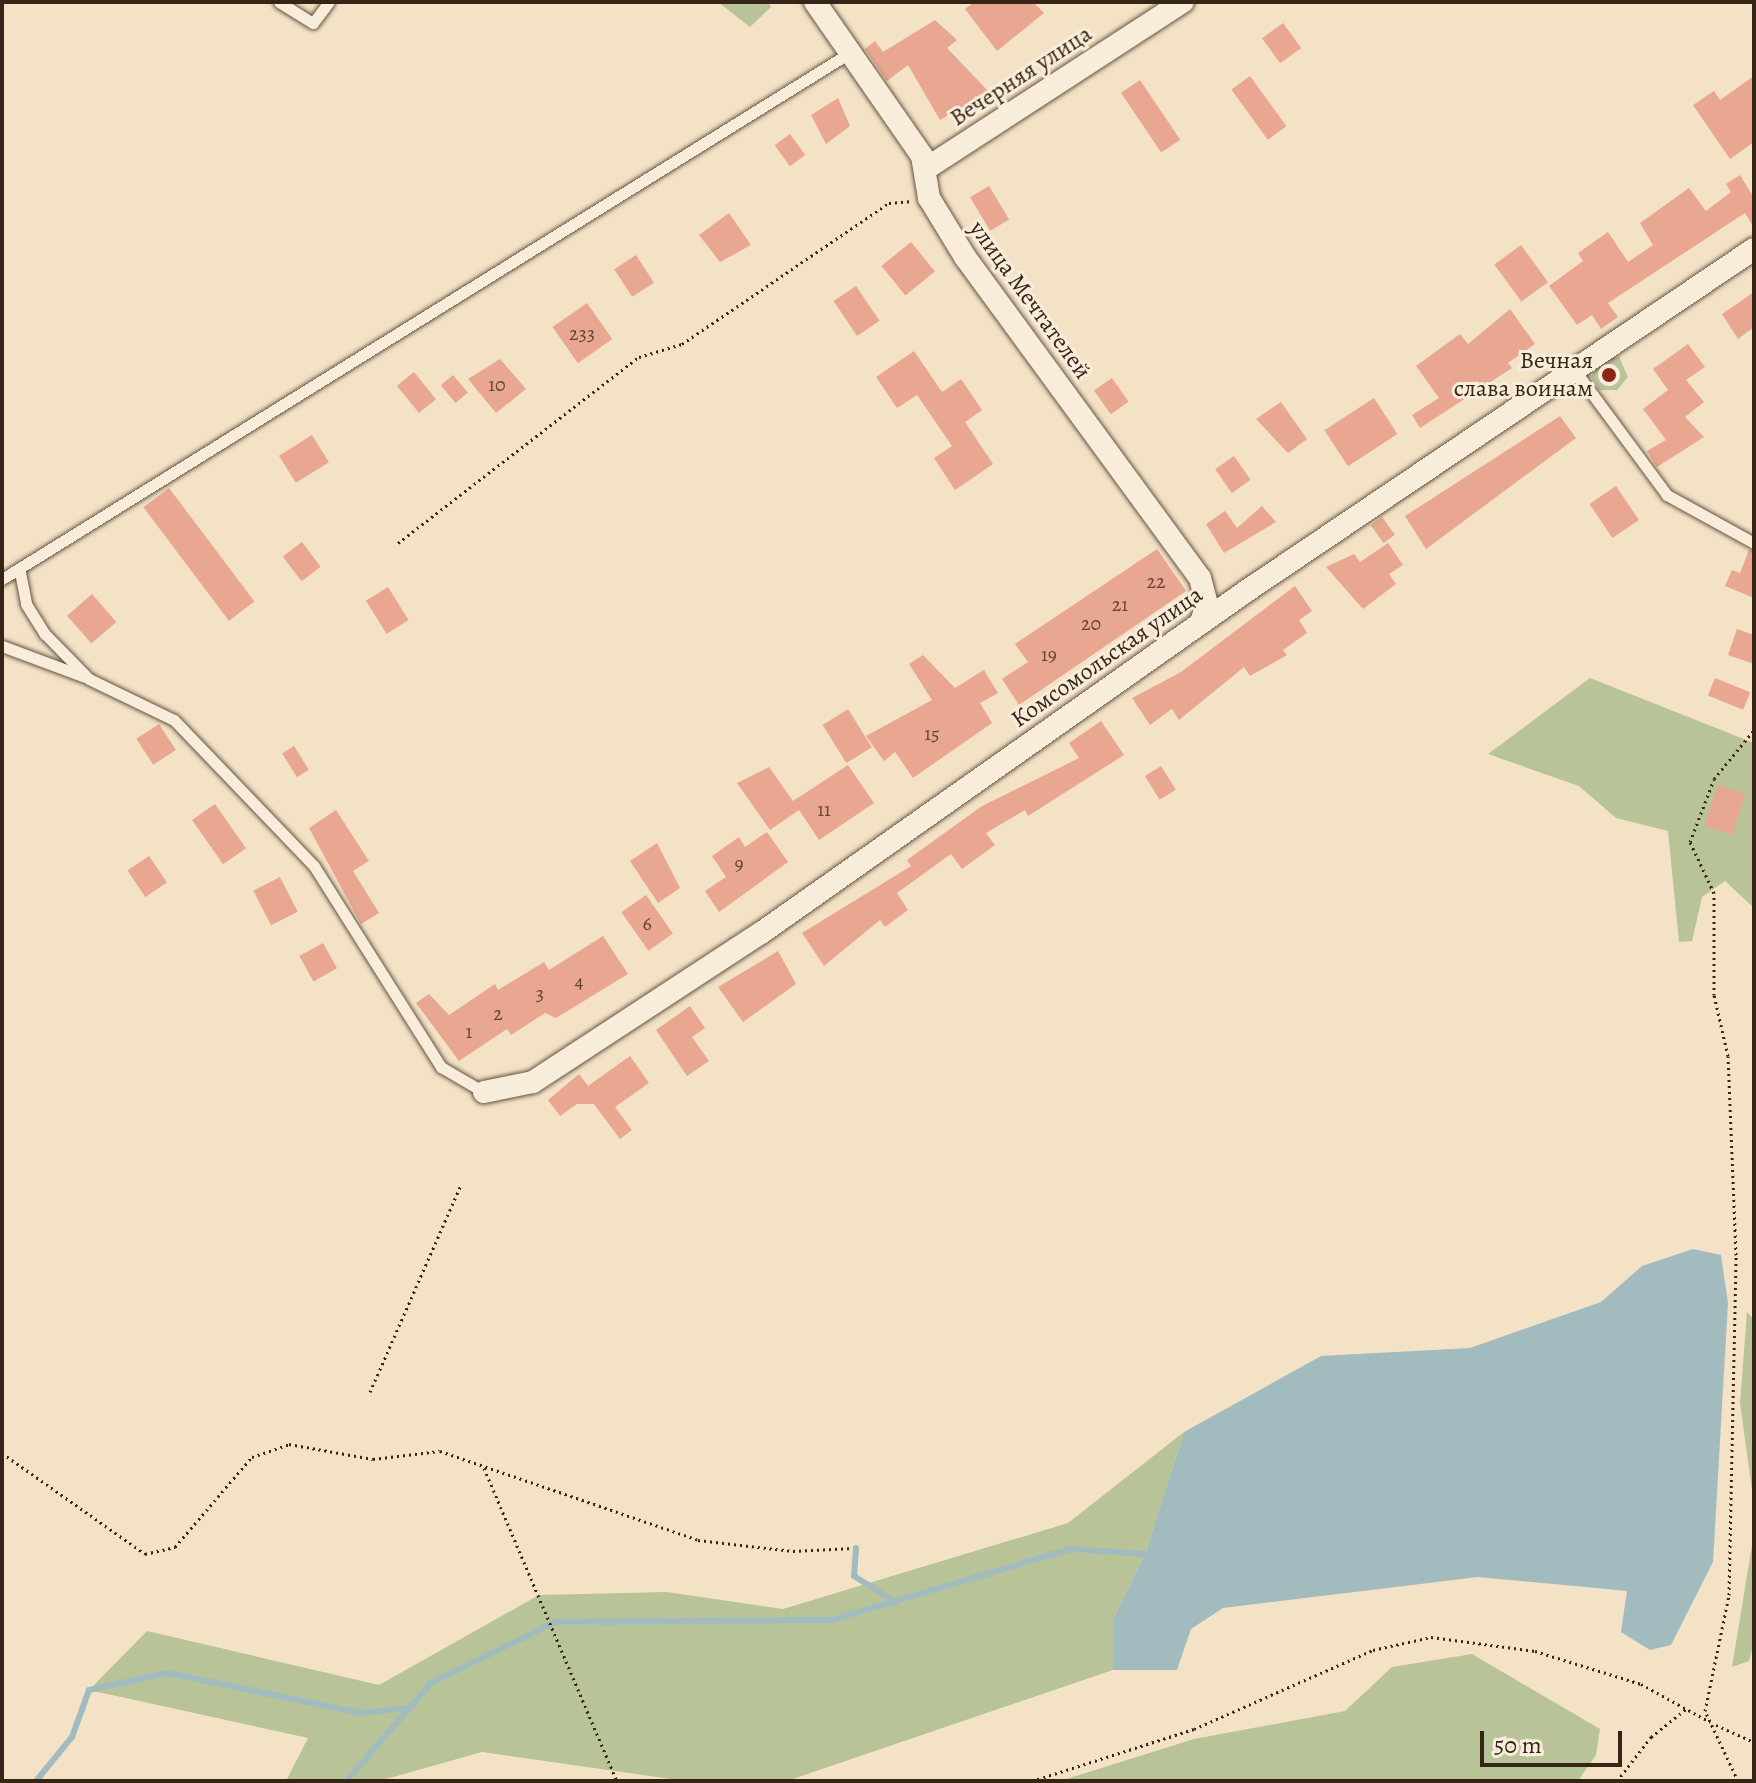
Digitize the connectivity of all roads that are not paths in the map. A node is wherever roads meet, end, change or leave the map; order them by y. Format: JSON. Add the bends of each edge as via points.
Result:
{"nodes":[{"id":1,"x":279,"y":2,"type":"edge"},
{"id":2,"x":329,"y":2,"type":"edge"},
{"id":3,"x":815,"y":2,"type":"edge"},
{"id":4,"x":1183,"y":2,"type":"edge"},
{"id":5,"x":851,"y":52,"type":"junction"},
{"id":6,"x":927,"y":168,"type":"junction"},
{"id":7,"x":1754,"y":249,"type":"edge"},
{"id":8,"x":1573,"y":368,"type":"junction"},
{"id":9,"x":1754,"y":543,"type":"edge"},
{"id":10,"x":20,"y":572,"type":"junction"},
{"id":11,"x":1200,"y":578,"type":"junction"},
{"id":12,"x":2,"y":579,"type":"edge"},
{"id":13,"x":1248,"y":590,"type":"junction"},
{"id":14,"x":1201,"y":623,"type":"junction"},
{"id":15,"x":2,"y":646,"type":"edge"},
{"id":16,"x":89,"y":679,"type":"junction"},
{"id":17,"x":484,"y":1092,"type":"joint"}],
"edges":[{"from":1,"to":2,"type":"lane","via":[[313,23]]},
{"from":3,"to":5,"type":"street"},
{"from":4,"to":6,"type":"street","name":"Вечерняя улица"},
{"from":5,"to":6,"type":"street"},
{"from":5,"to":10,"type":"lane","via":[[435,305]]},
{"from":6,"to":11,"type":"street","name":"улица Мечтателей","via":[[929,198]]},
{"from":7,"to":8,"type":"street","name":"Комсомольская улица"},
{"from":8,"to":9,"type":"lane","via":[[1667,495]]},
{"from":8,"to":13,"type":"street","name":"Комсомольская улица"},
{"from":10,"to":12,"type":"lane"},
{"from":10,"to":16,"type":"lane","via":[[26,604]]},
{"from":11,"to":13,"type":"street"},
{"from":11,"to":14,"type":"street","via":[[1207,604]]},
{"from":13,"to":14,"type":"street","name":"Комсомольская улица"},
{"from":14,"to":17,"type":"street","name":"Комсомольская улица","via":[[533,1082]]},
{"from":15,"to":16,"type":"lane"},
{"from":16,"to":17,"type":"lane","via":[[174,720],[314,866],[441,1067]]}]}
